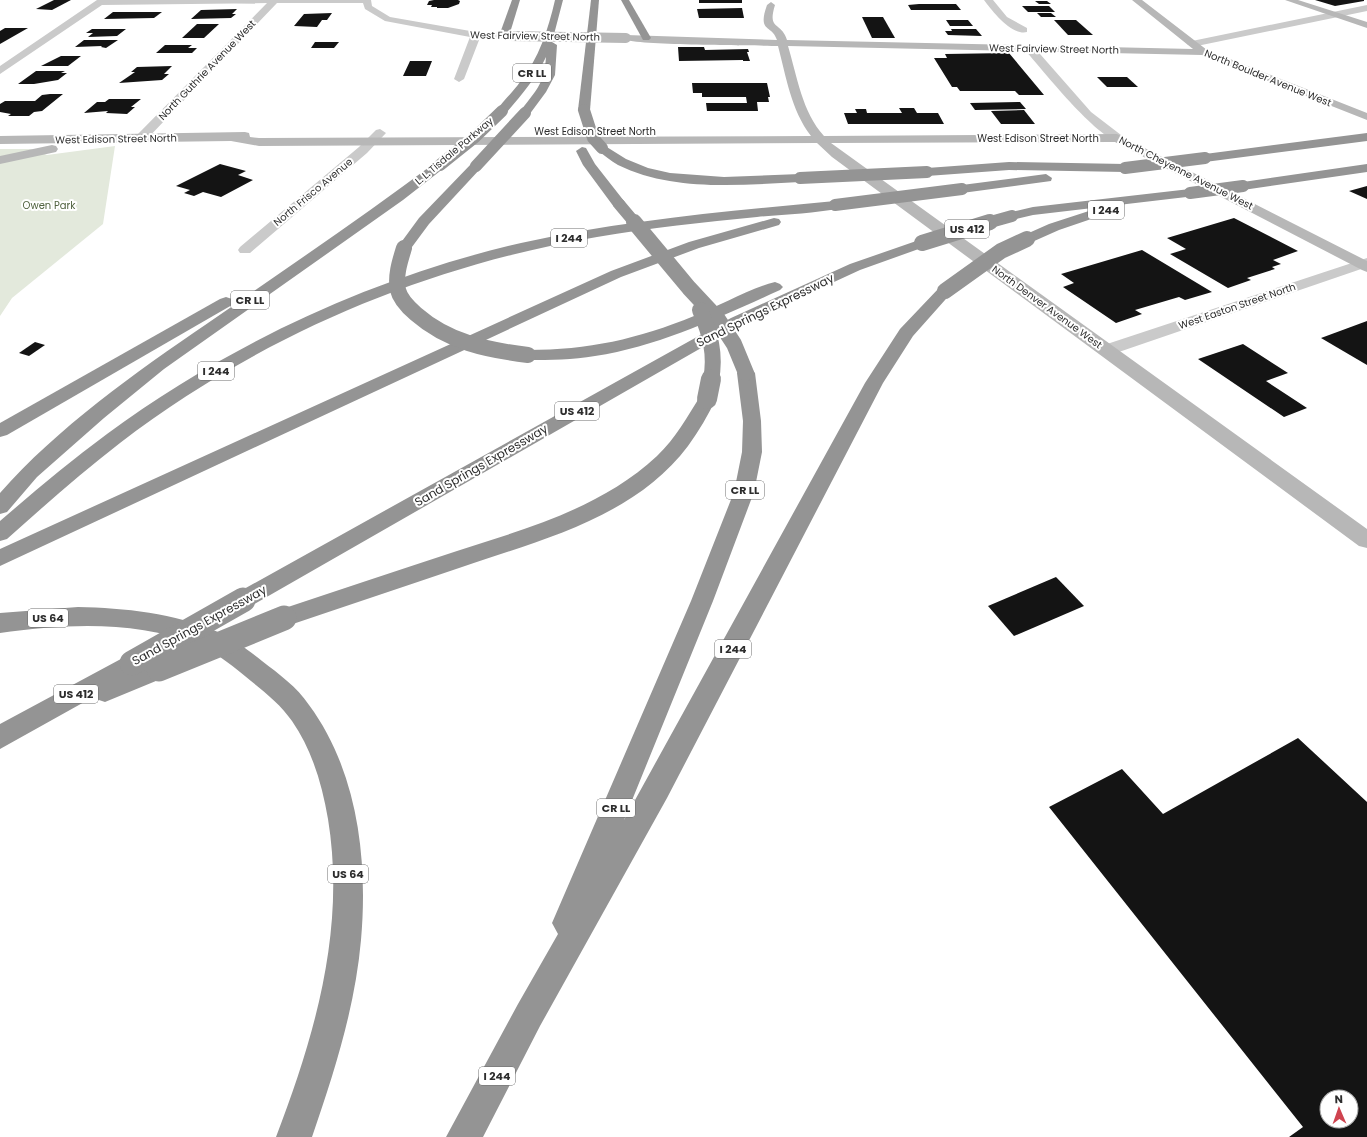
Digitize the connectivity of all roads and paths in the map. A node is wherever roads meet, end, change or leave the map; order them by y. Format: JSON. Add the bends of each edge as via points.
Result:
{"nodes":[{"id":1,"x":367,"y":0,"type":"edge"},
{"id":2,"x":516,"y":0,"type":"edge"},
{"id":3,"x":559,"y":0,"type":"edge"},
{"id":4,"x":595,"y":0,"type":"edge"},
{"id":5,"x":625,"y":0,"type":"edge"},
{"id":6,"x":988,"y":0,"type":"edge"},
{"id":7,"x":1136,"y":0,"type":"edge"},
{"id":8,"x":1289,"y":0,"type":"edge"},
{"id":9,"x":102,"y":1,"type":"edge"},
{"id":10,"x":274,"y":1,"type":"junction"},
{"id":11,"x":772,"y":5,"type":"edge"},
{"id":12,"x":1367,"y":8,"type":"edge"},
{"id":13,"x":1334,"y":14,"type":"junction"},
{"id":14,"x":783,"y":22,"type":"dead end"},
{"id":15,"x":1367,"y":25,"type":"edge"},
{"id":16,"x":553,"y":30,"type":"junction"},
{"id":17,"x":1024,"y":30,"type":"dead end"},
{"id":18,"x":476,"y":35,"type":"junction"},
{"id":19,"x":507,"y":36,"type":"junction"},
{"id":20,"x":646,"y":38,"type":"junction"},
{"id":21,"x":781,"y":38,"type":"junction"},
{"id":22,"x":1192,"y":44,"type":"junction"},
{"id":23,"x":1029,"y":48,"type":"junction"},
{"id":24,"x":1203,"y":52,"type":"junction"},
{"id":25,"x":0,"y":70,"type":"edge"},
{"id":26,"x":459,"y":79,"type":"dead end"},
{"id":27,"x":584,"y":110,"type":"junction"},
{"id":28,"x":1367,"y":117,"type":"edge"},
{"id":29,"x":816,"y":135,"type":"junction"},
{"id":30,"x":376,"y":137,"type":"junction"},
{"id":31,"x":1367,"y":137,"type":"edge"},
{"id":32,"x":103,"y":138,"type":"junction"},
{"id":33,"x":141,"y":138,"type":"junction"},
{"id":34,"x":1117,"y":138,"type":"junction"},
{"id":35,"x":0,"y":140,"type":"edge"},
{"id":36,"x":0,"y":160,"type":"edge"},
{"id":37,"x":1125,"y":168,"type":"junction"},
{"id":38,"x":1367,"y":168,"type":"edge"},
{"id":39,"x":1190,"y":193,"type":"junction"},
{"id":40,"x":835,"y":205,"type":"junction"},
{"id":41,"x":341,"y":236,"type":"junction"},
{"id":42,"x":922,"y":243,"type":"junction"},
{"id":43,"x":245,"y":250,"type":"dead end"},
{"id":44,"x":1365,"y":264,"type":"edge"},
{"id":45,"x":689,"y":288,"type":"junction"},
{"id":46,"x":1107,"y":350,"type":"junction"},
{"id":47,"x":0,"y":432,"type":"edge"},
{"id":48,"x":0,"y":507,"type":"edge"},
{"id":49,"x":0,"y":533,"type":"edge"},
{"id":50,"x":1367,"y":540,"type":"edge"},
{"id":51,"x":0,"y":558,"type":"edge"},
{"id":52,"x":0,"y":623,"type":"edge"},
{"id":53,"x":10,"y":732,"type":"edge"},
{"id":54,"x":529,"y":1015,"type":"junction"},
{"id":55,"x":294,"y":1137,"type":"edge"},
{"id":56,"x":464,"y":1137,"type":"edge"}],
"edges":[{"from":1,"to":10,"type":"street","name":"West Fairview Street North"},
{"from":1,"to":18,"type":"street","name":"West Fairview Street North","via":[[368,7],[388,19]]},
{"from":2,"to":19,"type":"highway"},
{"from":3,"to":16,"type":"highway","name":"L. L. Tisdale Parkway","number":"CR LL"},
{"from":4,"to":27,"type":"highway","number":"CR LL"},
{"from":5,"to":20,"type":"highway"},
{"from":6,"to":17,"type":"street","via":[[1004,19]]},
{"from":7,"to":22,"type":"street","name":"North Boulder Avenue West"},
{"from":8,"to":13,"type":"street"},
{"from":9,"to":10,"type":"street","name":"West Fairview Street North"},
{"from":9,"to":25,"type":"street"},
{"from":10,"to":33,"type":"street","name":"North Guthrie Avenue West"},
{"from":11,"to":21,"type":"street","name":"North Denver Avenue West","via":[[767,17],[770,27]]},
{"from":12,"to":13,"type":"street"},
{"from":13,"to":15,"type":"street"},
{"from":13,"to":22,"type":"street"},
{"from":14,"to":21,"type":"street","name":"North Denver Avenue West"},
{"from":16,"to":41,"type":"highway","name":"L. L. Tisdale Parkway","number":"CR LL","bridge":true,"via":[[537,67],[518,93],[475,137]]},
{"from":16,"to":42,"type":"highway","bridge":true,"via":[[550,75],[540,92],[525,113],[424,221],[404,248],[397,275],[399,291],[406,305],[441,334],[495,351],[528,355],[570,355],[616,347],[642,340],[832,265]]},
{"from":18,"to":19,"type":"street","name":"West Fairview Street North"},
{"from":18,"to":26,"type":"street"},
{"from":19,"to":20,"type":"street","name":"West Fairview Street North","bridge":true},
{"from":20,"to":21,"type":"street","name":"West Fairview Street North"},
{"from":21,"to":23,"type":"street","name":"West Fairview Street North"},
{"from":21,"to":29,"type":"street","name":"North Denver Avenue West","via":[[799,102],[806,120]]},
{"from":22,"to":24,"type":"street","name":"North Boulder Avenue West"},
{"from":23,"to":24,"type":"street","name":"West Fairview Street North"},
{"from":23,"to":34,"type":"street","name":"North Cheyenne Avenue West","via":[[1087,114]]},
{"from":24,"to":28,"type":"street","name":"North Boulder Avenue West"},
{"from":27,"to":37,"type":"highway","bridge":true,"via":[[593,138],[608,154],[630,165],[664,175],[710,181],[1009,166]]},
{"from":27,"to":45,"type":"highway","number":"CR LL","bridge":true,"via":[[582,151],[589,165]]},
{"from":29,"to":30,"type":"street","name":"West Edison Street North"},
{"from":29,"to":34,"type":"street","name":"West Edison Street North"},
{"from":29,"to":46,"type":"street","name":"North Denver Avenue West","via":[[836,154]]},
{"from":30,"to":33,"type":"street","name":"West Edison Street North","via":[[259,142],[231,137]]},
{"from":30,"to":43,"type":"street","name":"North Frisco Avenue"},
{"from":31,"to":37,"type":"highway","number":"I 244","bridge":true},
{"from":32,"to":33,"type":"street","name":"West Edison Street North"},
{"from":32,"to":35,"type":"street","name":"West Edison Street North"},
{"from":32,"to":36,"type":"street"},
{"from":34,"to":44,"type":"street","name":"North Cheyenne Avenue West"},
{"from":37,"to":40,"type":"highway","number":"I 244","bridge":true},
{"from":38,"to":39,"type":"highway","number":"I 244","bridge":true},
{"from":39,"to":42,"type":"highway","name":"Sand Springs Expressway","number":"US 412","bridge":true,"via":[[1033,211]]},
{"from":39,"to":54,"type":"highway","number":"I 244","bridge":true,"via":[[1108,209],[1054,227],[1001,251],[945,291],[906,333],[874,383],[657,789]]},
{"from":40,"to":49,"type":"highway","number":"I 244","via":[[692,219],[594,233],[518,248],[411,279],[325,314],[243,356],[164,403],[78,465]]},
{"from":40,"to":51,"type":"highway","via":[[717,237],[648,261]]},
{"from":41,"to":47,"type":"highway"},
{"from":41,"to":48,"type":"highway","number":"CR LL","via":[[158,365],[30,472]]},
{"from":42,"to":53,"type":"highway","name":"Sand Springs Expressway","number":"US 412","bridge":true,"via":[[855,267],[737,321]]},
{"from":44,"to":46,"type":"street","name":"West Easton Street North"},
{"from":45,"to":53,"type":"highway","bridge":true,"via":[[709,327],[714,350],[712,381],[707,399],[691,430],[670,457],[634,486],[588,513],[561,525],[284,618]]},
{"from":45,"to":54,"type":"highway","number":"CR LL","bridge":true,"via":[[718,318],[734,344],[746,373],[752,452],[744,492],[699,608]]},
{"from":46,"to":50,"type":"street","name":"North Denver Avenue West"},
{"from":52,"to":55,"type":"highway","number":"US 64","via":[[29,619],[96,617],[134,620],[206,638],[233,652],[266,678],[300,713],[325,755],[338,799],[347,851],[348,911],[342,970],[330,1027],[312,1090]]},
{"from":54,"to":56,"type":"highway","number":"I 244"}]}
